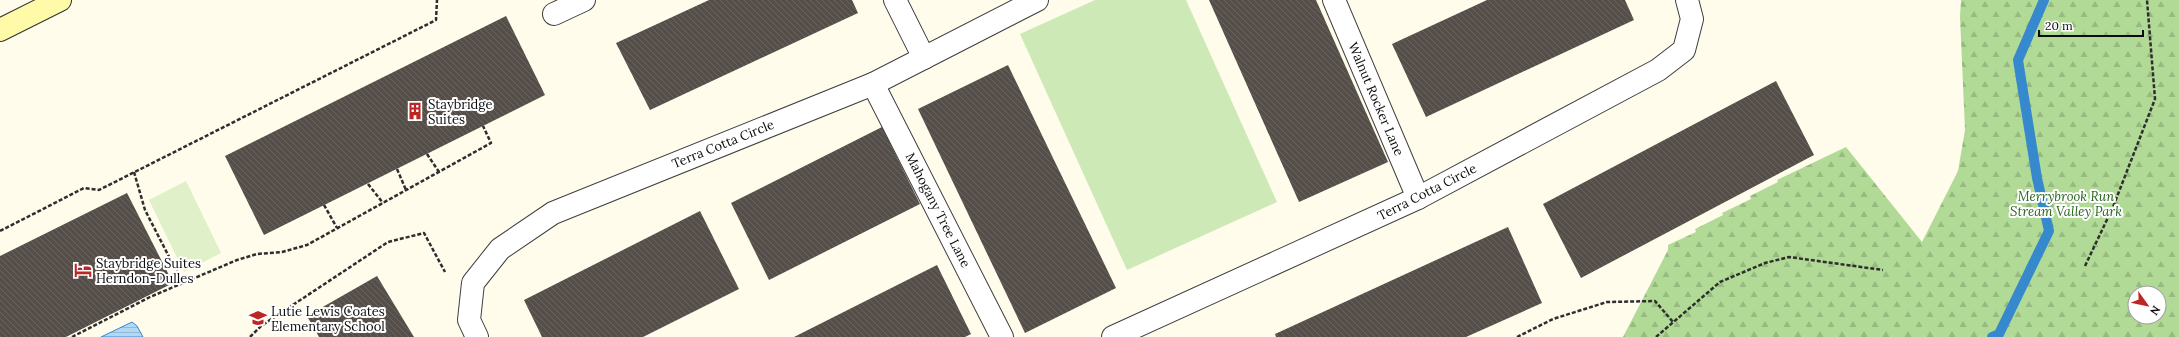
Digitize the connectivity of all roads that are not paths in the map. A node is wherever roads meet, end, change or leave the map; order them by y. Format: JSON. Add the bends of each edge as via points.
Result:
{"nodes":[{"id":1,"x":60,"y":0,"type":"edge"},
{"id":2,"x":584,"y":0,"type":"edge"},
{"id":3,"x":895,"y":0,"type":"edge"},
{"id":4,"x":1037,"y":0,"type":"edge"},
{"id":5,"x":1334,"y":0,"type":"edge"},
{"id":6,"x":1687,"y":0,"type":"edge"},
{"id":7,"x":554,"y":14,"type":"dead end"},
{"id":8,"x":0,"y":30,"type":"edge"},
{"id":9,"x":924,"y":58,"type":"junction"},
{"id":10,"x":873,"y":84,"type":"junction"},
{"id":11,"x":1418,"y":198,"type":"junction"},
{"id":12,"x":477,"y":337,"type":"edge"},
{"id":13,"x":1002,"y":337,"type":"edge"},
{"id":14,"x":1113,"y":337,"type":"edge"}],
"edges":[{"from":1,"to":8,"type":"street"},
{"from":2,"to":7,"type":"street"},
{"from":3,"to":9,"type":"street"},
{"from":4,"to":9,"type":"street","name":"Terra Cotta Circle"},
{"from":5,"to":11,"type":"street","name":"Walnut Rocker Lane"},
{"from":6,"to":11,"type":"street","name":"Terra Cotta Circle","via":[[1692,19],[1684,50],[1658,70]]},
{"from":9,"to":10,"type":"street","name":"Terra Cotta Circle"},
{"from":10,"to":12,"type":"street","name":"Terra Cotta Circle","via":[[553,213],[500,250],[473,283],[469,320]]},
{"from":10,"to":13,"type":"street","name":"Mahogany Tree Lane"},
{"from":11,"to":14,"type":"street","name":"Terra Cotta Circle"}]}
